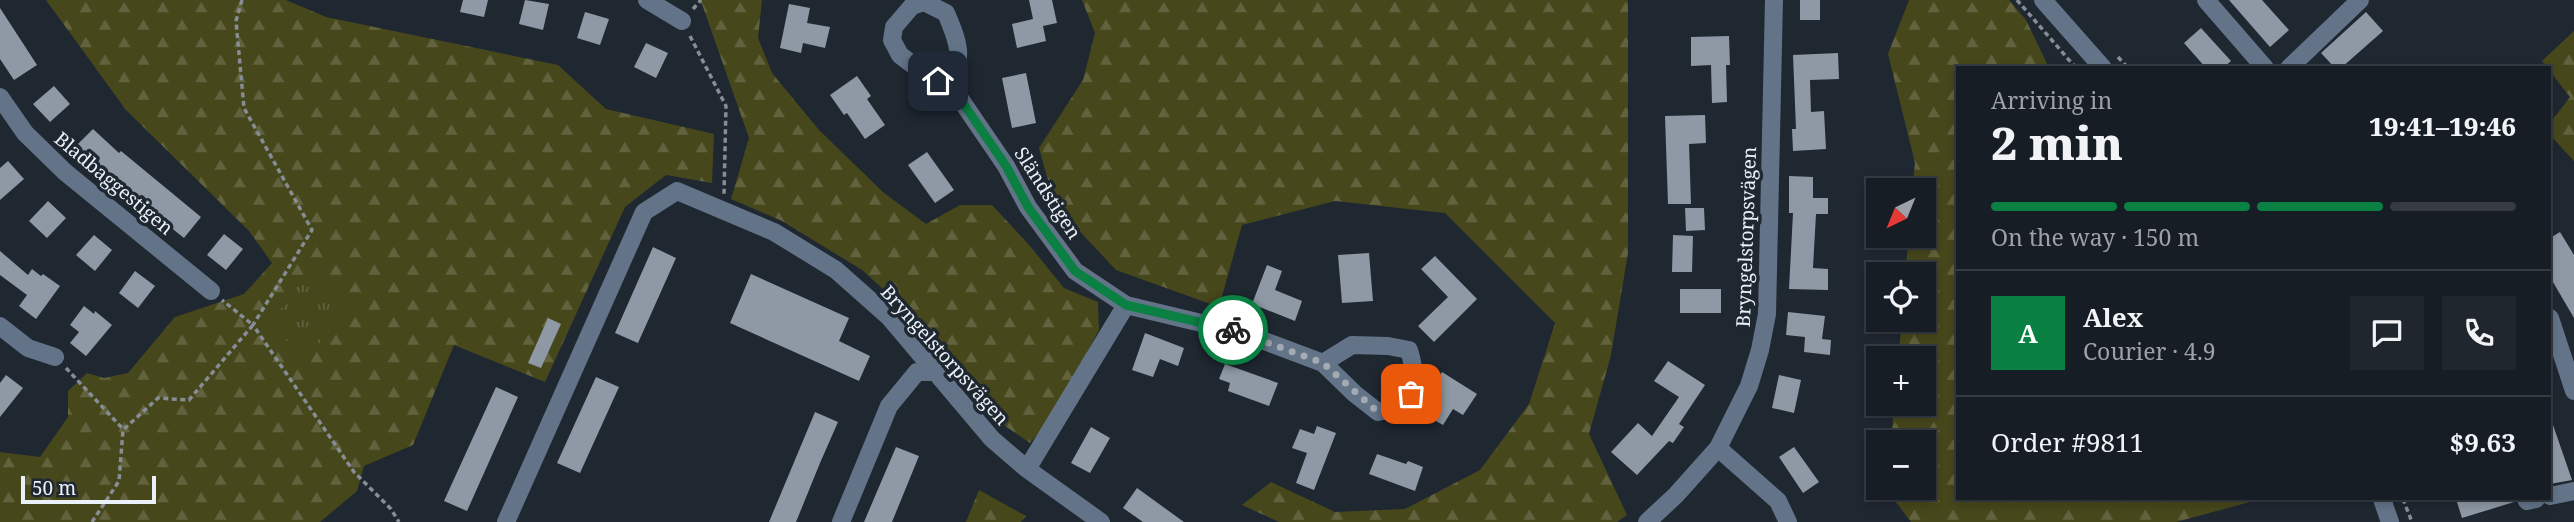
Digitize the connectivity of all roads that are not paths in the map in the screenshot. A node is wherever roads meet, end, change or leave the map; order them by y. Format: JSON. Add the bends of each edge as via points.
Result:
{"nodes":[{"id":1,"x":647,"y":0,"type":"edge"},
{"id":2,"x":1774,"y":0,"type":"edge"},
{"id":3,"x":2043,"y":0,"type":"edge"},
{"id":4,"x":2206,"y":0,"type":"edge"},
{"id":5,"x":2360,"y":0,"type":"edge"},
{"id":6,"x":682,"y":21,"type":"road end"},
{"id":7,"x":2101,"y":66,"type":"edge"},
{"id":8,"x":2263,"y":66,"type":"edge"},
{"id":9,"x":2290,"y":66,"type":"edge"},
{"id":10,"x":952,"y":87,"type":"junction"},
{"id":11,"x":0,"y":97,"type":"edge"},
{"id":12,"x":211,"y":291,"type":"road end"},
{"id":13,"x":1126,"y":305,"type":"junction"},
{"id":14,"x":2551,"y":321,"type":"edge"},
{"id":15,"x":0,"y":326,"type":"edge"},
{"id":16,"x":55,"y":357,"type":"road end"},
{"id":17,"x":1323,"y":363,"type":"junction"},
{"id":18,"x":936,"y":372,"type":"junction"},
{"id":19,"x":2574,"y":391,"type":"edge"},
{"id":20,"x":1718,"y":447,"type":"junction"},
{"id":21,"x":1027,"y":470,"type":"junction"},
{"id":22,"x":2574,"y":491,"type":"edge"},
{"id":23,"x":2551,"y":496,"type":"edge"},
{"id":24,"x":2382,"y":500,"type":"edge"},
{"id":25,"x":506,"y":522,"type":"edge"},
{"id":26,"x":841,"y":522,"type":"edge"},
{"id":27,"x":1101,"y":522,"type":"edge"},
{"id":28,"x":1647,"y":522,"type":"edge"},
{"id":29,"x":1788,"y":522,"type":"edge"},
{"id":30,"x":2390,"y":522,"type":"edge"}],
"edges":[{"from":1,"to":6,"type":"street"},
{"from":2,"to":20,"type":"street","name":"Bryngelstorpsvägen","via":[[1767,314],[1749,386]]},
{"from":3,"to":7,"type":"street"},
{"from":4,"to":8,"type":"street"},
{"from":5,"to":9,"type":"street"},
{"from":10,"to":10,"type":"street","name":"Sländstigen","via":[[960,60],[946,13],[923,2],[912,6],[894,27],[892,40],[900,55]]},
{"from":10,"to":13,"type":"street","name":"Sländstigen","via":[[1028,207],[1075,271]]},
{"from":11,"to":12,"type":"street","name":"Bladbaggestigen","via":[[25,133],[65,172]]},
{"from":13,"to":17,"type":"street","name":"Sländstigen","via":[[1243,333]]},
{"from":13,"to":21,"type":"street"},
{"from":14,"to":19,"type":"street"},
{"from":15,"to":16,"type":"street","via":[[28,348]]},
{"from":17,"to":17,"type":"street","name":"Sländstigen","via":[[1378,412],[1395,409],[1411,394],[1415,369],[1409,350],[1352,345]]},
{"from":18,"to":21,"type":"street","name":"Bryngelstorpsvägen","via":[[992,439]]},
{"from":18,"to":25,"type":"street","name":"Bryngelstorpsvägen","via":[[889,317],[836,270],[774,232],[677,191],[644,212]]},
{"from":18,"to":26,"type":"street","via":[[916,372],[889,406]]},
{"from":20,"to":28,"type":"street","name":"Bryngelstorpsvägen"},
{"from":20,"to":29,"type":"street","via":[[1778,501]]},
{"from":21,"to":27,"type":"street","name":"Bryngelstorpsvägen"},
{"from":22,"to":23,"type":"street"},
{"from":24,"to":30,"type":"street"}]}
